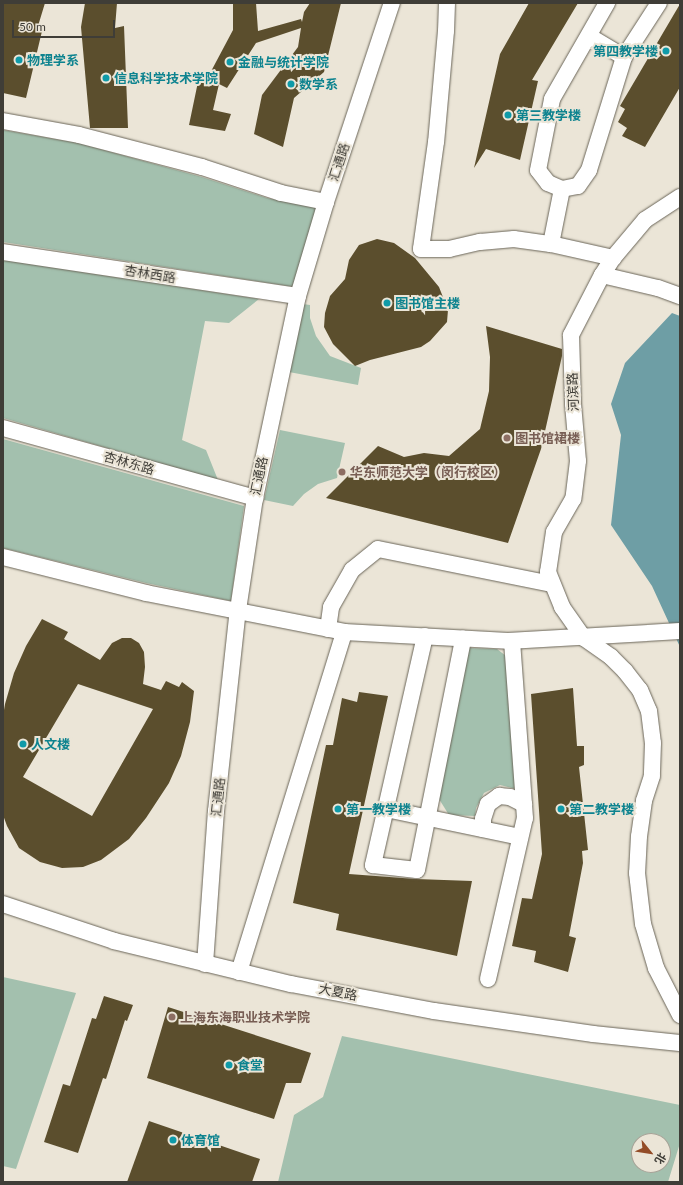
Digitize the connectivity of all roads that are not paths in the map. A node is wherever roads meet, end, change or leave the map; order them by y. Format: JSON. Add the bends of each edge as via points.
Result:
{"nodes":[{"id":1,"x":392,"y":3,"type":"edge"},
{"id":2,"x":447,"y":3,"type":"edge"},
{"id":3,"x":607,"y":3,"type":"edge"},
{"id":4,"x":659,"y":3,"type":"edge"},
{"id":5,"x":589,"y":36,"type":"junction"},
{"id":6,"x":624,"y":57,"type":"junction"},
{"id":7,"x":3,"y":121,"type":"edge"},
{"id":8,"x":562,"y":189,"type":"junction"},
{"id":9,"x":680,"y":197,"type":"edge"},
{"id":10,"x":326,"y":202,"type":"junction"},
{"id":11,"x":551,"y":244,"type":"junction"},
{"id":12,"x":3,"y":252,"type":"edge"},
{"id":13,"x":613,"y":258,"type":"junction"},
{"id":14,"x":602,"y":275,"type":"junction"},
{"id":15,"x":298,"y":296,"type":"junction"},
{"id":16,"x":680,"y":296,"type":"edge"},
{"id":17,"x":3,"y":428,"type":"edge"},
{"id":18,"x":254,"y":498,"type":"junction"},
{"id":19,"x":3,"y":557,"type":"edge"},
{"id":20,"x":552,"y":584,"type":"junction"},
{"id":21,"x":238,"y":610,"type":"junction"},
{"id":22,"x":328,"y":628,"type":"junction"},
{"id":23,"x":344,"y":632,"type":"junction"},
{"id":24,"x":674,"y":632,"type":"edge"},
{"id":25,"x":425,"y":636,"type":"junction"},
{"id":26,"x":584,"y":638,"type":"junction"},
{"id":27,"x":463,"y":639,"type":"junction"},
{"id":28,"x":512,"y":641,"type":"junction"},
{"id":29,"x":524,"y":804,"type":"junction"},
{"id":30,"x":386,"y":809,"type":"junction"},
{"id":31,"x":428,"y":817,"type":"junction"},
{"id":32,"x":483,"y":829,"type":"junction"},
{"id":33,"x":520,"y":837,"type":"junction"},
{"id":34,"x":3,"y":904,"type":"edge"},
{"id":35,"x":205,"y":964,"type":"junction"},
{"id":36,"x":239,"y":972,"type":"junction"},
{"id":37,"x":488,"y":979,"type":"dead end"},
{"id":38,"x":680,"y":1014,"type":"edge"},
{"id":39,"x":680,"y":1043,"type":"edge"}],
"edges":[{"from":1,"to":10,"type":"street","name":"汇通路"},
{"from":2,"to":11,"type":"street","via":[[436,142],[421,248],[449,249],[480,242],[514,239]]},
{"from":3,"to":5,"type":"street"},
{"from":4,"to":6,"type":"street"},
{"from":5,"to":6,"type":"street"},
{"from":5,"to":8,"type":"street","via":[[552,99],[538,170],[548,183]]},
{"from":6,"to":8,"type":"street","via":[[589,170],[578,186]]},
{"from":7,"to":10,"type":"street","via":[[87,137],[202,167],[281,193]]},
{"from":8,"to":11,"type":"street"},
{"from":9,"to":13,"type":"street","name":"河滨路","via":[[645,220]]},
{"from":10,"to":15,"type":"street","name":"汇通路"},
{"from":11,"to":13,"type":"street"},
{"from":12,"to":15,"type":"street","name":"杏林西路"},
{"from":13,"to":14,"type":"street","name":"河滨路"},
{"from":14,"to":16,"type":"street","via":[[658,288]]},
{"from":14,"to":20,"type":"street","name":"河滨路","via":[[571,335],[578,460],[573,499],[554,532],[548,572]]},
{"from":15,"to":18,"type":"street","name":"汇通路"},
{"from":17,"to":18,"type":"street","name":"杏林东路"},
{"from":18,"to":21,"type":"street","name":"汇通路"},
{"from":19,"to":21,"type":"street","via":[[146,593]]},
{"from":20,"to":22,"type":"street","via":[[378,549],[352,570],[331,608]]},
{"from":20,"to":26,"type":"street","name":"河滨路","via":[[562,607]]},
{"from":21,"to":22,"type":"street"},
{"from":21,"to":35,"type":"street","name":"汇通路","via":[[216,811]]},
{"from":22,"to":23,"type":"street"},
{"from":23,"to":25,"type":"street"},
{"from":23,"to":36,"type":"street"},
{"from":24,"to":26,"type":"street"},
{"from":25,"to":27,"type":"street"},
{"from":25,"to":30,"type":"street"},
{"from":26,"to":28,"type":"street"},
{"from":26,"to":38,"type":"street","name":"河滨路","via":[[611,657],[625,672],[640,690],[649,711],[653,743],[652,776],[644,801],[637,873],[643,924],[656,968]]},
{"from":27,"to":28,"type":"street"},
{"from":27,"to":31,"type":"street"},
{"from":28,"to":29,"type":"street"},
{"from":29,"to":32,"type":"street","via":[[510,797],[499,796],[488,804]]},
{"from":29,"to":33,"type":"street","via":[[525,818]]},
{"from":30,"to":31,"type":"street"},
{"from":30,"to":31,"type":"street","via":[[373,865],[417,870]]},
{"from":31,"to":32,"type":"street"},
{"from":32,"to":33,"type":"street"},
{"from":33,"to":37,"type":"street"},
{"from":34,"to":35,"type":"street","name":"大夏路","via":[[114,941]]},
{"from":35,"to":36,"type":"street","name":"大夏路"},
{"from":36,"to":39,"type":"street","name":"大夏路","via":[[434,1011],[593,1034]]}]}
